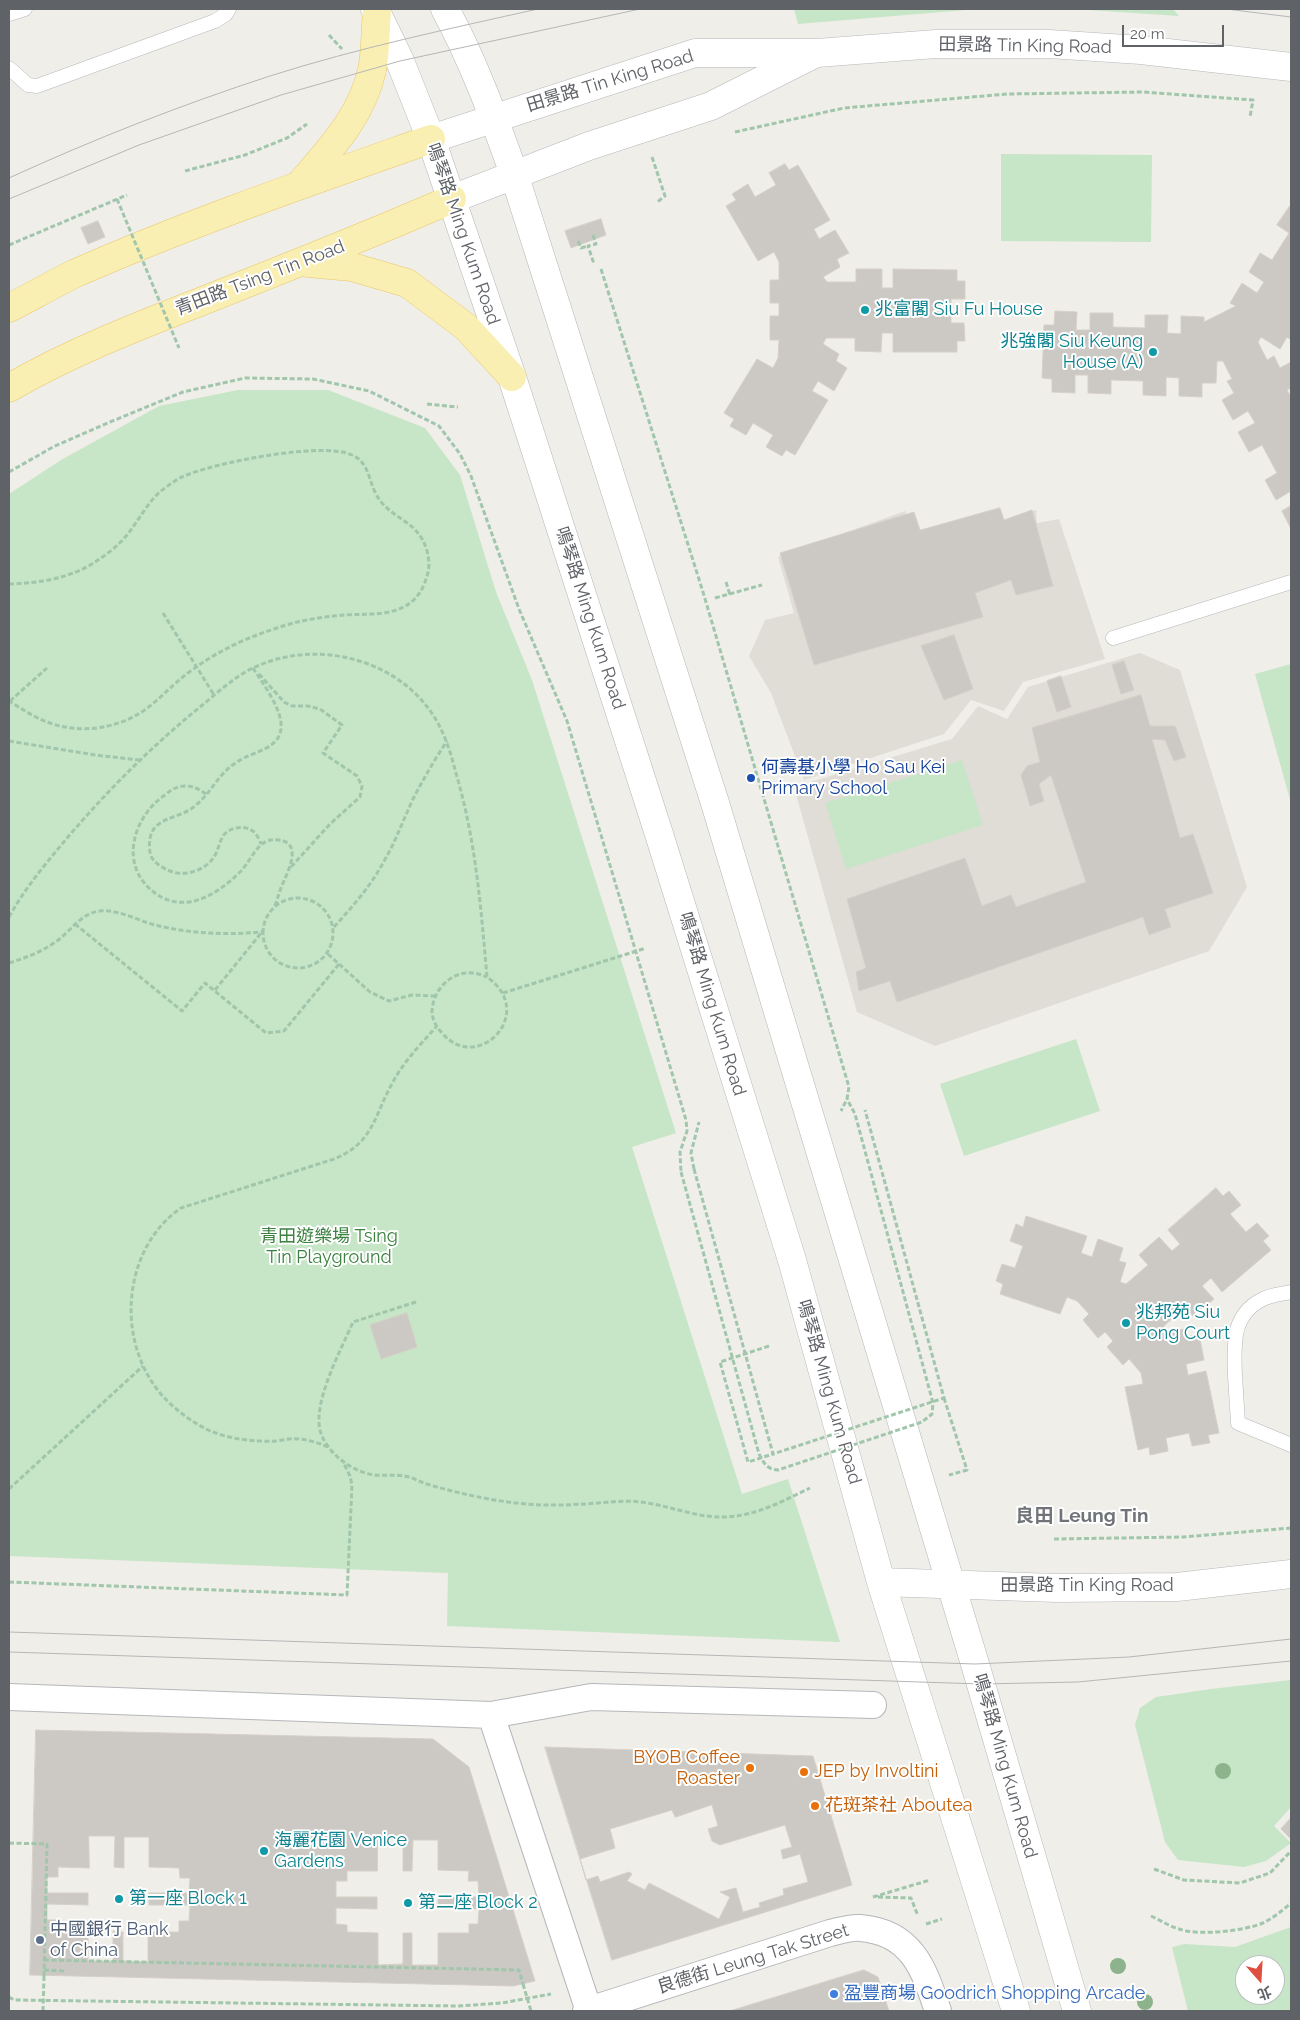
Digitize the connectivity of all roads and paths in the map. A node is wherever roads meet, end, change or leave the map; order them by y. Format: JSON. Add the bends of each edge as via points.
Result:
{"nodes":[{"id":1,"x":25,"y":9,"type":"edge"},
{"id":2,"x":229,"y":9,"type":"edge"},
{"id":3,"x":445,"y":9,"type":"edge"},
{"id":4,"x":376,"y":10,"type":"edge"},
{"id":5,"x":9,"y":14,"type":"edge"},
{"id":6,"x":330,"y":34,"type":"dead end"},
{"id":7,"x":817,"y":53,"type":"junction"},
{"id":8,"x":347,"y":54,"type":"dead end"},
{"id":9,"x":1291,"y":67,"type":"edge"},
{"id":10,"x":9,"y":68,"type":"edge"},
{"id":11,"x":1250,"y":117,"type":"dead end"},
{"id":12,"x":494,"y":118,"type":"junction"},
{"id":13,"x":308,"y":123,"type":"dead end"},
{"id":14,"x":726,"y":134,"type":"dead end"},
{"id":15,"x":431,"y":139,"type":"junction"},
{"id":16,"x":652,"y":157,"type":"dead end"},
{"id":17,"x":185,"y":170,"type":"dead end"},
{"id":18,"x":514,"y":174,"type":"junction"},
{"id":19,"x":300,"y":184,"type":"junction"},
{"id":20,"x":127,"y":194,"type":"dead end"},
{"id":21,"x":117,"y":199,"type":"junction"},
{"id":22,"x":452,"y":199,"type":"junction"},
{"id":23,"x":656,"y":203,"type":"dead end"},
{"id":24,"x":593,"y":235,"type":"dead end"},
{"id":25,"x":578,"y":241,"type":"dead end"},
{"id":26,"x":9,"y":245,"type":"edge"},
{"id":27,"x":588,"y":246,"type":"junction"},
{"id":28,"x":299,"y":262,"type":"junction"},
{"id":29,"x":594,"y":264,"type":"dead end"},
{"id":30,"x":601,"y":269,"type":"dead end"},
{"id":31,"x":9,"y":308,"type":"edge"},
{"id":32,"x":179,"y":348,"type":"dead end"},
{"id":33,"x":512,"y":377,"type":"junction"},
{"id":34,"x":9,"y":388,"type":"edge"},
{"id":35,"x":426,"y":404,"type":"dead end"},
{"id":36,"x":458,"y":407,"type":"dead end"},
{"id":37,"x":9,"y":472,"type":"edge"},
{"id":38,"x":726,"y":582,"type":"dead end"},
{"id":39,"x":1291,"y":582,"type":"edge"},
{"id":40,"x":9,"y":584,"type":"edge"},
{"id":41,"x":762,"y":585,"type":"dead end"},
{"id":42,"x":730,"y":595,"type":"junction"},
{"id":43,"x":715,"y":598,"type":"dead end"},
{"id":44,"x":163,"y":612,"type":"dead end"},
{"id":45,"x":1113,"y":638,"type":"dead end"},
{"id":46,"x":197,"y":667,"type":"junction"},
{"id":47,"x":47,"y":668,"type":"dead end"},
{"id":48,"x":253,"y":668,"type":"junction"},
{"id":49,"x":214,"y":695,"type":"junction"},
{"id":50,"x":9,"y":701,"type":"edge"},
{"id":51,"x":447,"y":740,"type":"junction"},
{"id":52,"x":9,"y":741,"type":"edge"},
{"id":53,"x":140,"y":760,"type":"junction"},
{"id":54,"x":206,"y":794,"type":"junction"},
{"id":55,"x":262,"y":844,"type":"junction"},
{"id":56,"x":290,"y":868,"type":"junction"},
{"id":57,"x":275,"y":906,"type":"junction"},
{"id":58,"x":9,"y":917,"type":"edge"},
{"id":59,"x":75,"y":924,"type":"junction"},
{"id":60,"x":334,"y":927,"type":"junction"},
{"id":61,"x":262,"y":932,"type":"junction"},
{"id":62,"x":646,"y":948,"type":"dead end"},
{"id":63,"x":635,"y":951,"type":"junction"},
{"id":64,"x":328,"y":954,"type":"junction"},
{"id":65,"x":9,"y":963,"type":"edge"},
{"id":66,"x":339,"y":964,"type":"junction"},
{"id":67,"x":487,"y":977,"type":"junction"},
{"id":68,"x":215,"y":990,"type":"junction"},
{"id":69,"x":503,"y":993,"type":"junction"},
{"id":70,"x":435,"y":996,"type":"junction"},
{"id":71,"x":436,"y":1027,"type":"junction"},
{"id":72,"x":847,"y":1099,"type":"junction"},
{"id":73,"x":865,"y":1110,"type":"dead end"},
{"id":74,"x":840,"y":1118,"type":"dead end"},
{"id":75,"x":699,"y":1122,"type":"dead end"},
{"id":76,"x":1291,"y":1292,"type":"edge"},
{"id":77,"x":416,"y":1302,"type":"dead end"},
{"id":78,"x":769,"y":1346,"type":"dead end"},
{"id":79,"x":144,"y":1366,"type":"junction"},
{"id":80,"x":944,"y":1398,"type":"junction"},
{"id":81,"x":920,"y":1402,"type":"dead end"},
{"id":82,"x":926,"y":1421,"type":"dead end"},
{"id":83,"x":328,"y":1446,"type":"junction"},
{"id":84,"x":1291,"y":1446,"type":"edge"},
{"id":85,"x":773,"y":1454,"type":"junction"},
{"id":86,"x":341,"y":1459,"type":"junction"},
{"id":87,"x":943,"y":1477,"type":"dead end"},
{"id":88,"x":810,"y":1488,"type":"dead end"},
{"id":89,"x":9,"y":1489,"type":"edge"},
{"id":90,"x":1291,"y":1528,"type":"edge"},
{"id":91,"x":1054,"y":1539,"type":"dead end"},
{"id":92,"x":1291,"y":1574,"type":"edge"},
{"id":93,"x":9,"y":1582,"type":"edge"},
{"id":94,"x":881,"y":1582,"type":"junction"},
{"id":95,"x":950,"y":1584,"type":"junction"},
{"id":96,"x":9,"y":1697,"type":"edge"},
{"id":97,"x":873,"y":1705,"type":"dead end"},
{"id":98,"x":490,"y":1715,"type":"junction"},
{"id":99,"x":9,"y":1843,"type":"edge"},
{"id":100,"x":1291,"y":1850,"type":"edge"},
{"id":101,"x":1154,"y":1869,"type":"dead end"},
{"id":102,"x":930,"y":1880,"type":"dead end"},
{"id":103,"x":873,"y":1897,"type":"junction"},
{"id":104,"x":864,"y":1900,"type":"dead end"},
{"id":105,"x":1291,"y":1903,"type":"edge"},
{"id":106,"x":1151,"y":1916,"type":"dead end"},
{"id":107,"x":918,"y":1917,"type":"dead end"},
{"id":108,"x":942,"y":1919,"type":"dead end"},
{"id":109,"x":921,"y":1926,"type":"dead end"},
{"id":110,"x":44,"y":1960,"type":"junction"},
{"id":111,"x":44,"y":1970,"type":"junction"},
{"id":112,"x":65,"y":1971,"type":"dead end"},
{"id":113,"x":580,"y":1985,"type":"junction"},
{"id":114,"x":9,"y":1997,"type":"edge"},
{"id":115,"x":43,"y":2011,"type":"edge"},
{"id":116,"x":531,"y":2011,"type":"edge"},
{"id":117,"x":588,"y":2011,"type":"edge"},
{"id":118,"x":938,"y":2011,"type":"edge"},
{"id":119,"x":1016,"y":2011,"type":"edge"},
{"id":120,"x":1077,"y":2011,"type":"edge"}],
"edges":[{"from":1,"to":5,"type":"lane"},
{"from":2,"to":10,"type":"lane","via":[[215,21],[37,86],[28,85]]},
{"from":3,"to":12,"type":"main road","name":"鳴琴路 Ming Kum Road"},
{"from":4,"to":15,"type":"main road","name":"鳴琴路 Ming Kum Road"},
{"from":4,"to":19,"type":"main road","via":[[372,69],[366,91],[340,137]]},
{"from":6,"to":8,"type":"path"},
{"from":7,"to":9,"type":"main road","name":"田景路 Tin King Road","via":[[936,44],[1050,44],[1141,50]]},
{"from":7,"to":12,"type":"main road","name":"田景路 Tin King Road","via":[[695,53]]},
{"from":7,"to":18,"type":"main road","name":"田景路 Tin King Road","via":[[711,106]]},
{"from":11,"to":14,"type":"path","via":[[1253,100],[1143,92],[1007,94],[844,108]]},
{"from":12,"to":15,"type":"main road"},
{"from":12,"to":18,"type":"main road","name":"鳴琴路 Ming Kum Road"},
{"from":13,"to":17,"type":"path","via":[[287,138],[245,155]]},
{"from":15,"to":19,"type":"main road"},
{"from":15,"to":22,"type":"main road","name":"鳴琴路 Ming Kum Road"},
{"from":16,"to":23,"type":"path","via":[[665,196]]},
{"from":18,"to":22,"type":"main road","name":"青田路 Tsing Tin Road"},
{"from":18,"to":95,"type":"main road","name":"鳴琴路 Ming Kum Road","via":[[715,803]]},
{"from":19,"to":31,"type":"main road","via":[[75,274]]},
{"from":20,"to":21,"type":"path"},
{"from":21,"to":26,"type":"path"},
{"from":21,"to":32,"type":"path","bridge":true},
{"from":22,"to":28,"type":"main road","name":"青田路 Tsing Tin Road"},
{"from":22,"to":33,"type":"main road","name":"鳴琴路 Ming Kum Road"},
{"from":24,"to":27,"type":"path","via":[[596,244]]},
{"from":25,"to":27,"type":"path","via":[[581,248]]},
{"from":27,"to":29,"type":"path"},
{"from":28,"to":33,"type":"main road","via":[[352,267],[407,283],[466,327]]},
{"from":28,"to":34,"type":"main road","name":"青田路 Tsing Tin Road","via":[[106,339]]},
{"from":30,"to":72,"type":"path","via":[[706,601],[849,1087]]},
{"from":33,"to":94,"type":"main road","name":"鳴琴路 Ming Kum Road","via":[[792,1260]]},
{"from":35,"to":36,"type":"path"},
{"from":37,"to":63,"type":"path","via":[[54,447],[183,392],[245,378],[314,379],[369,391],[438,426],[460,454],[471,476],[519,609],[566,721]]},
{"from":38,"to":42,"type":"path"},
{"from":39,"to":45,"type":"lane"},
{"from":40,"to":46,"type":"path","via":[[43,582],[90,566],[128,534],[159,493],[181,477],[206,468],[294,452],[338,451],[351,454],[362,462],[370,473],[378,499],[415,528],[424,542],[429,558],[428,575],[421,591],[409,604],[394,612],[318,618],[277,628],[245,639]]},
{"from":41,"to":42,"type":"path"},
{"from":42,"to":43,"type":"path"},
{"from":44,"to":46,"type":"path"},
{"from":46,"to":49,"type":"path"},
{"from":46,"to":50,"type":"path","via":[[131,718],[95,729],[58,725],[40,719]]},
{"from":47,"to":50,"type":"path"},
{"from":48,"to":49,"type":"path"},
{"from":48,"to":51,"type":"path","via":[[284,657],[317,654],[350,658],[381,669],[408,687],[431,711]]},
{"from":48,"to":54,"type":"path","via":[[281,716],[281,731],[274,744],[229,767]]},
{"from":48,"to":56,"type":"path","via":[[284,702],[320,709],[342,725],[323,753],[357,776],[362,786],[360,797]]},
{"from":49,"to":53,"type":"path"},
{"from":51,"to":60,"type":"path","via":[[413,799],[401,831],[382,865]]},
{"from":51,"to":67,"type":"path","via":[[473,844],[481,896]]},
{"from":52,"to":53,"type":"path"},
{"from":53,"to":58,"type":"path","via":[[46,863]]},
{"from":54,"to":55,"type":"path","via":[[184,814],[158,823],[150,833],[148,845],[152,858],[160,867],[188,873],[202,868],[213,859],[224,835],[234,828],[246,828],[256,834]]},
{"from":54,"to":55,"type":"path","via":[[196,787],[173,789],[145,813],[132,847],[140,877],[150,889],[179,902],[195,902],[209,897],[240,872]]},
{"from":55,"to":56,"type":"path","via":[[271,839],[282,840],[290,847],[293,858]]},
{"from":56,"to":57,"type":"path"},
{"from":57,"to":60,"type":"path","via":[[288,898],[303,898],[317,903],[328,913]]},
{"from":57,"to":61,"type":"path","via":[[266,917]]},
{"from":59,"to":61,"type":"path","via":[[99,910],[193,932]]},
{"from":59,"to":65,"type":"path","via":[[56,942],[34,955]]},
{"from":59,"to":68,"type":"path","via":[[182,1011],[206,983]]},
{"from":60,"to":64,"type":"path"},
{"from":61,"to":64,"type":"path","via":[[265,947],[274,960],[286,967],[302,969],[317,964]]},
{"from":61,"to":68,"type":"path"},
{"from":62,"to":63,"type":"path"},
{"from":63,"to":69,"type":"path"},
{"from":63,"to":72,"type":"path","bridge":true,"via":[[686,1120],[687,1131],[680,1152],[681,1172],[759,1454],[770,1470],[922,1422],[932,1414],[933,1403],[855,1114]]},
{"from":64,"to":66,"type":"path"},
{"from":66,"to":68,"type":"path","via":[[284,1031],[266,1033]]},
{"from":66,"to":70,"type":"path","via":[[370,992],[389,1001],[412,995]]},
{"from":67,"to":69,"type":"path"},
{"from":67,"to":70,"type":"path","via":[[472,973],[457,975],[443,984]]},
{"from":69,"to":71,"type":"path","via":[[507,1009],[504,1025],[494,1039],[479,1046],[463,1046],[447,1040]]},
{"from":70,"to":71,"type":"path","via":[[432,1012]]},
{"from":71,"to":79,"type":"path","via":[[406,1062],[371,1130],[355,1148],[334,1159],[181,1208],[167,1217],[156,1230],[134,1280],[133,1334]]},
{"from":72,"to":74,"type":"path"},
{"from":73,"to":80,"type":"path","bridge":true},
{"from":75,"to":85,"type":"path","bridge":true,"via":[[691,1153],[694,1169]]},
{"from":76,"to":84,"type":"lane","via":[[1263,1298],[1252,1305],[1242,1316],[1234,1343],[1238,1423]]},
{"from":77,"to":83,"type":"path","via":[[353,1322],[320,1402],[318,1425]]},
{"from":78,"to":85,"type":"path","via":[[720,1362],[748,1462]]},
{"from":79,"to":83,"type":"path","via":[[167,1401],[206,1429],[245,1440],[298,1439]]},
{"from":79,"to":89,"type":"path"},
{"from":80,"to":85,"type":"path","bridge":true},
{"from":80,"to":87,"type":"path","via":[[967,1470]]},
{"from":81,"to":82,"type":"path"},
{"from":83,"to":86,"type":"path"},
{"from":86,"to":88,"type":"path","via":[[362,1472],[393,1474],[494,1500],[562,1505],[639,1502],[702,1516],[749,1514]]},
{"from":86,"to":93,"type":"path","via":[[352,1486],[347,1595]]},
{"from":90,"to":91,"type":"path","via":[[1183,1537]]},
{"from":92,"to":95,"type":"main road","name":"田景路 Tin King Road","via":[[1176,1586],[1056,1588]]},
{"from":94,"to":95,"type":"main road","name":"田景路 Tin King Road"},
{"from":94,"to":119,"type":"main road","name":"鳴琴路 Ming Kum Road"},
{"from":95,"to":120,"type":"main road","name":"鳴琴路 Ming Kum Road"},
{"from":96,"to":98,"type":"street"},
{"from":97,"to":98,"type":"street","via":[[591,1697]]},
{"from":98,"to":113,"type":"street"},
{"from":99,"to":110,"type":"path","via":[[47,1844]]},
{"from":100,"to":101,"type":"path","via":[[1270,1873],[1240,1883],[1184,1880]]},
{"from":102,"to":103,"type":"path"},
{"from":103,"to":104,"type":"path"},
{"from":103,"to":107,"type":"path","via":[[911,1898]]},
{"from":105,"to":106,"type":"path","via":[[1262,1923],[1211,1932],[1180,1930]]},
{"from":108,"to":109,"type":"path"},
{"from":110,"to":111,"type":"path"},
{"from":110,"to":116,"type":"path","bridge":true,"via":[[518,1970]]},
{"from":111,"to":112,"type":"path"},
{"from":111,"to":115,"type":"path","bridge":true},
{"from":113,"to":114,"type":"path","via":[[545,1996],[458,2006],[14,2000]]},
{"from":113,"to":117,"type":"street"},
{"from":117,"to":118,"type":"street","name":"良德街 Leung Tak Street","via":[[830,1933],[859,1927],[888,1934],[911,1951],[926,1976]]}]}
